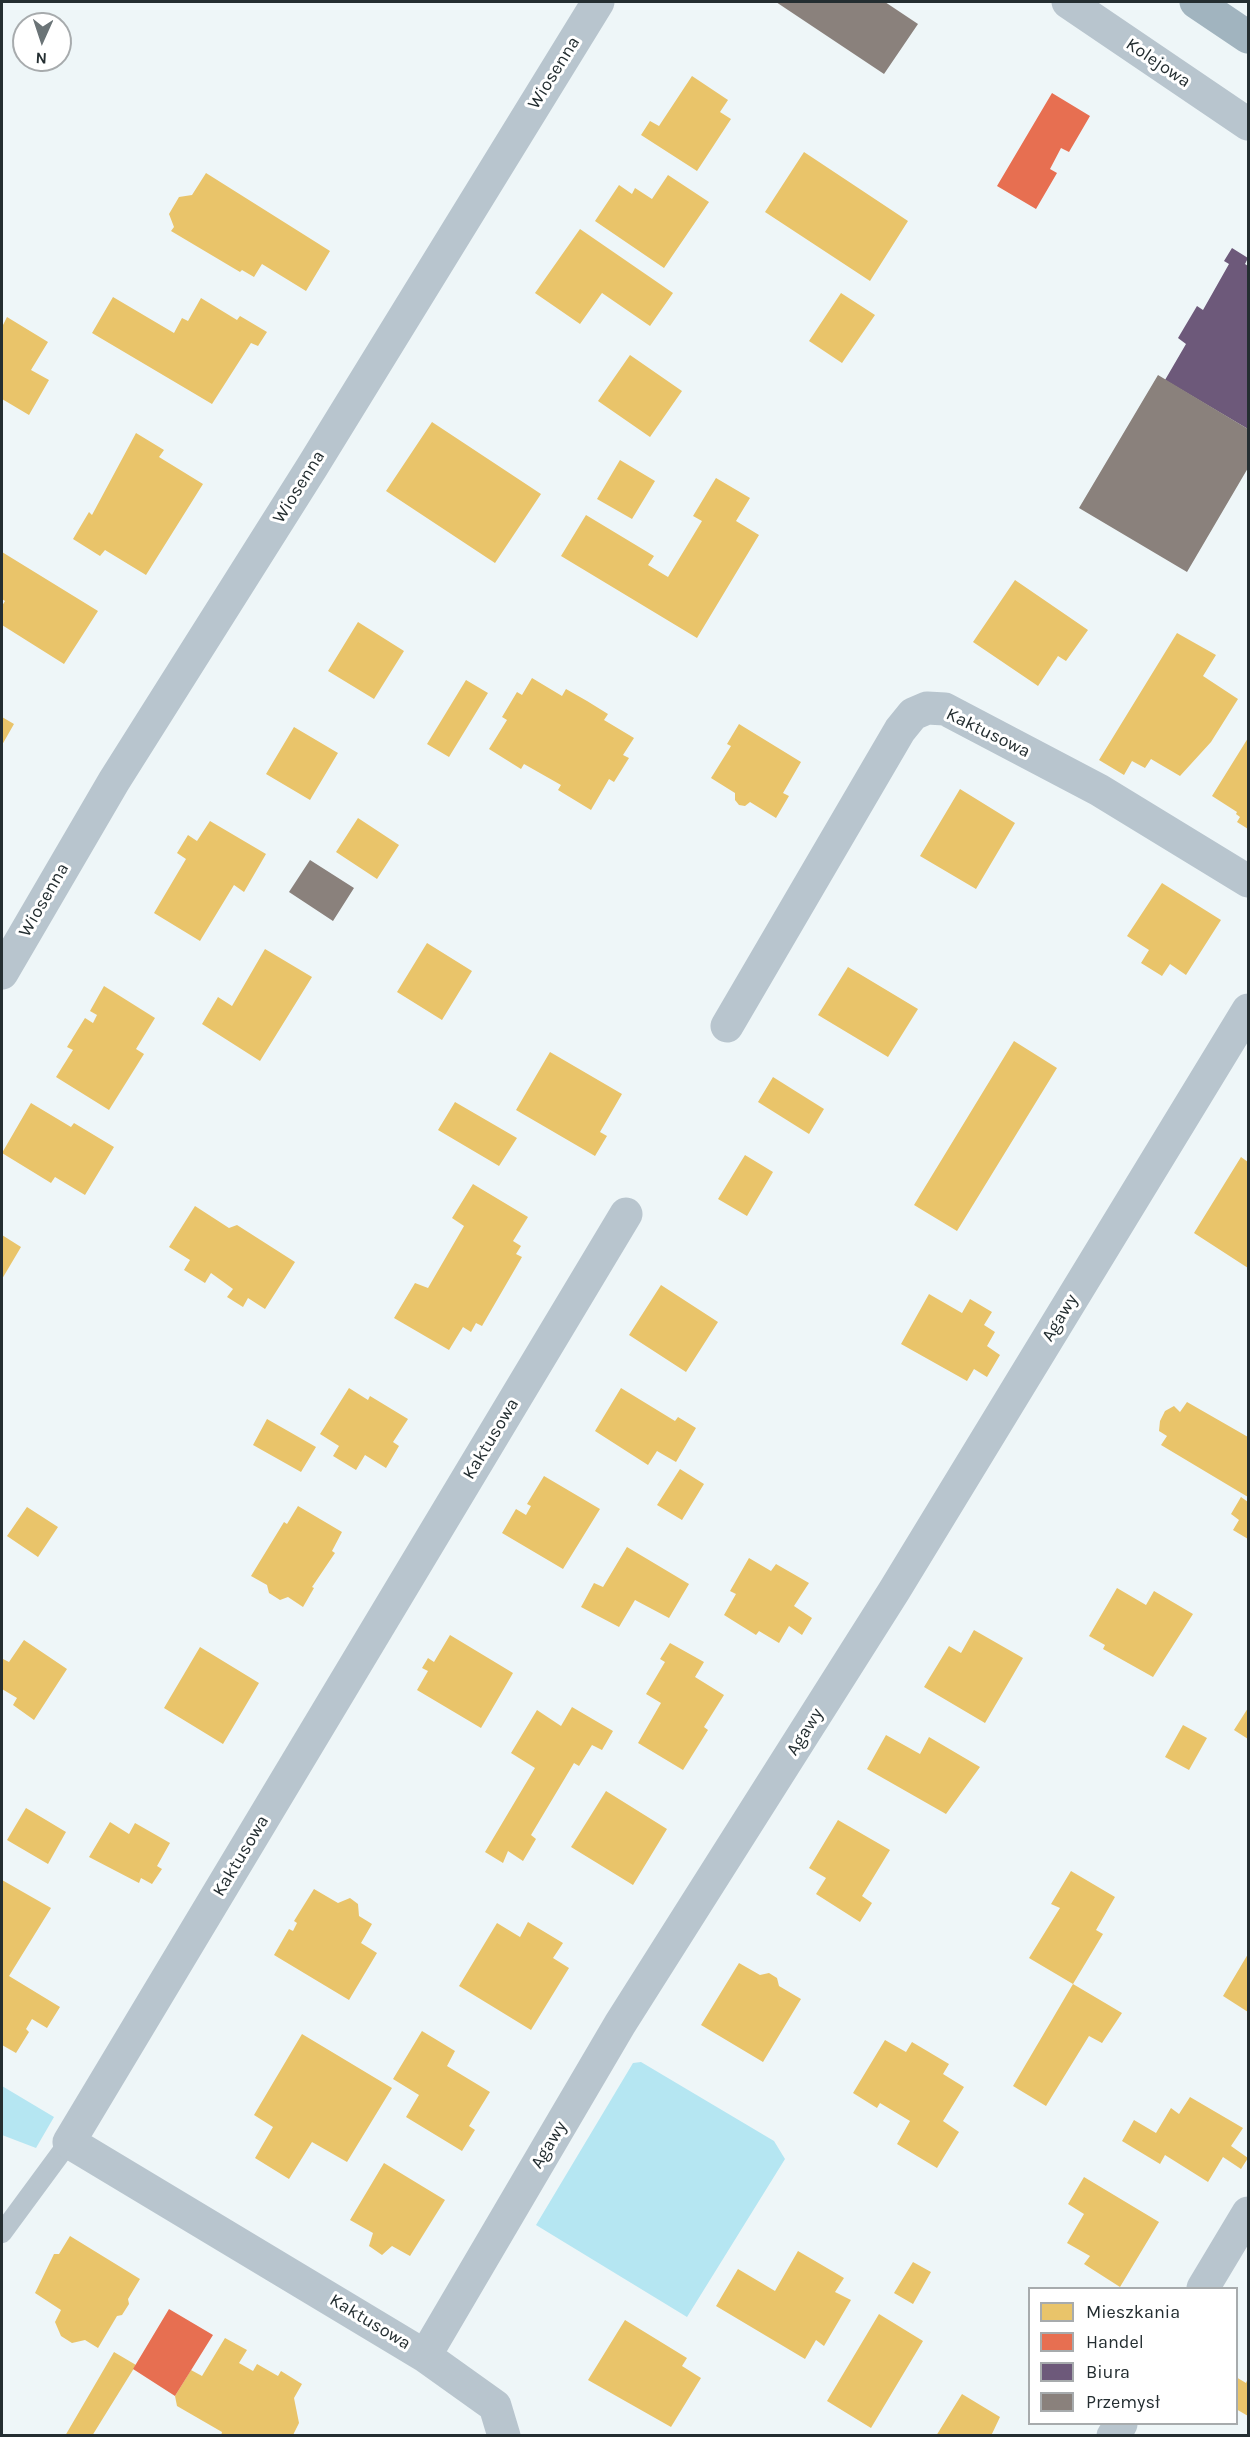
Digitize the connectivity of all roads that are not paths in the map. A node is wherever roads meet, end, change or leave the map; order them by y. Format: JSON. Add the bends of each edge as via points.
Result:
{"nodes":[{"id":1,"x":598,"y":2,"type":"edge"},
{"id":2,"x":1068,"y":2,"type":"edge"},
{"id":3,"x":1196,"y":2,"type":"edge"},
{"id":4,"x":1248,"y":37,"type":"edge"},
{"id":5,"x":1248,"y":124,"type":"edge"},
{"id":6,"x":1248,"y":881,"type":"edge"},
{"id":7,"x":2,"y":973,"type":"edge"},
{"id":8,"x":1248,"y":1010,"type":"edge"},
{"id":9,"x":728,"y":1026,"type":"dead end"},
{"id":10,"x":626,"y":1214,"type":"dead end"},
{"id":11,"x":69,"y":2142,"type":"junction"},
{"id":12,"x":1248,"y":2213,"type":"edge"},
{"id":13,"x":2,"y":2233,"type":"edge"},
{"id":14,"x":1204,"y":2287,"type":"edge"},
{"id":15,"x":425,"y":2356,"type":"junction"},
{"id":16,"x":504,"y":2436,"type":"edge"}],
"edges":[{"from":1,"to":7,"type":"street","name":"Wiosenna","via":[[114,781]]},
{"from":2,"to":5,"type":"street","name":"Kolejowa"},
{"from":3,"to":4,"type":"highway"},
{"from":6,"to":9,"type":"street","name":"Kaktusowa","via":[[1099,790],[945,709],[927,708],[913,714],[900,730]]},
{"from":8,"to":15,"type":"street","name":"Agawy","via":[[894,1592],[620,2024]]},
{"from":10,"to":11,"type":"street","name":"Kaktusowa"},
{"from":11,"to":13,"type":"lane"},
{"from":11,"to":15,"type":"street","name":"Kaktusowa"},
{"from":12,"to":14,"type":"street"},
{"from":15,"to":16,"type":"street","via":[[495,2406]]}]}
